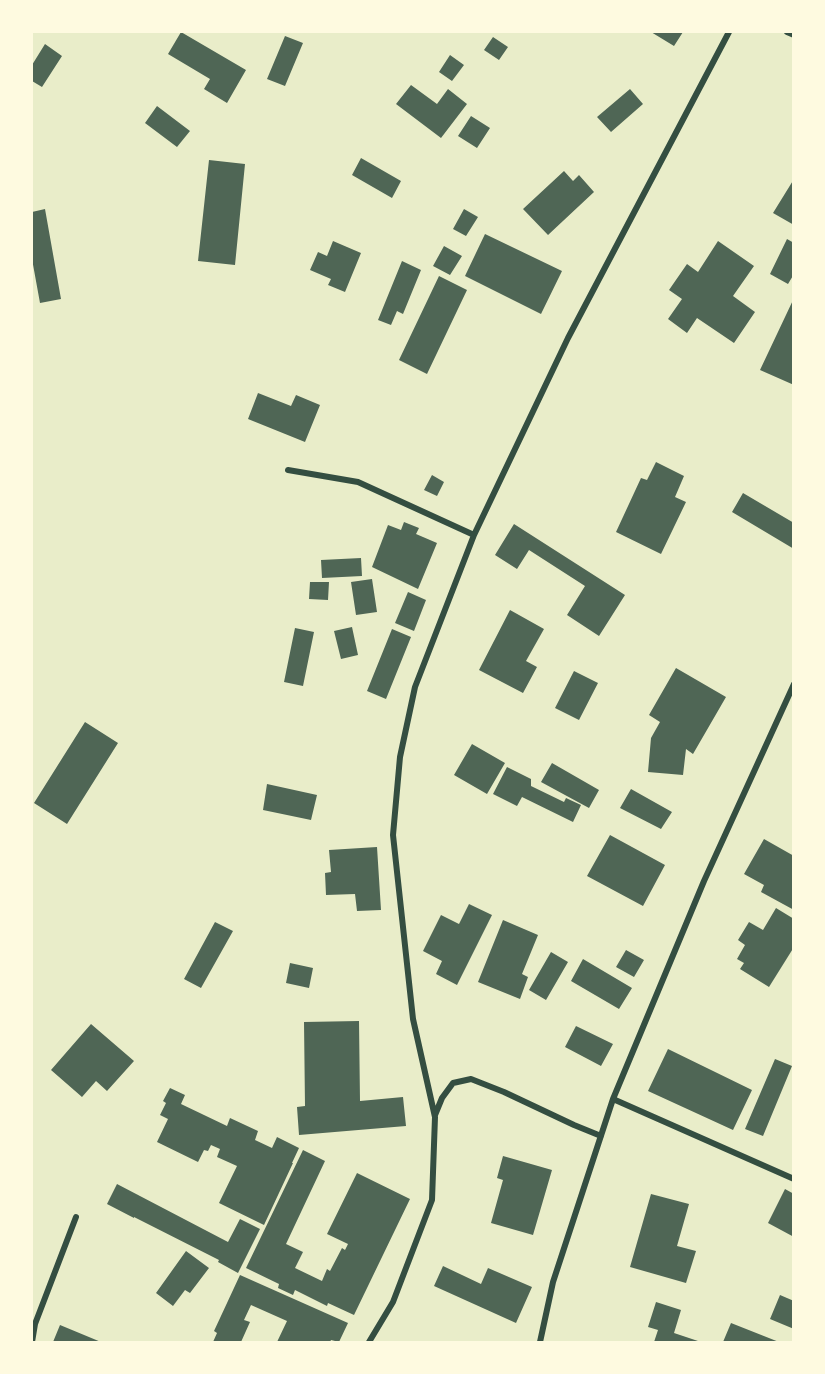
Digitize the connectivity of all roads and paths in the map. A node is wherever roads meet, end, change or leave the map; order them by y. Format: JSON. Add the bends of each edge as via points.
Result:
{"nodes":[{"id":1,"x":729,"y":32,"type":"edge"},
{"id":2,"x":787,"y":32,"type":"edge"},
{"id":3,"x":794,"y":35,"type":"edge"},
{"id":4,"x":288,"y":470,"type":"dead end"},
{"id":5,"x":474,"y":535,"type":"junction"},
{"id":6,"x":794,"y":684,"type":"edge"},
{"id":7,"x":614,"y":1099,"type":"junction"},
{"id":8,"x":435,"y":1117,"type":"junction"},
{"id":9,"x":601,"y":1136,"type":"junction"},
{"id":10,"x":794,"y":1179,"type":"edge"},
{"id":11,"x":76,"y":1218,"type":"dead end"},
{"id":12,"x":32,"y":1342,"type":"edge"},
{"id":13,"x":369,"y":1342,"type":"edge"},
{"id":14,"x":540,"y":1342,"type":"edge"}],
"edges":[{"from":1,"to":5,"type":"street","via":[[568,338]]},
{"from":2,"to":3,"type":"street"},
{"from":4,"to":5,"type":"street","via":[[358,482]]},
{"from":5,"to":8,"type":"street","via":[[415,687],[400,758],[393,835],[413,1019]]},
{"from":6,"to":7,"type":"street","via":[[704,881]]},
{"from":7,"to":9,"type":"street"},
{"from":7,"to":10,"type":"street"},
{"from":8,"to":9,"type":"street","via":[[453,1083],[471,1079]]},
{"from":8,"to":13,"type":"street","via":[[432,1200],[393,1302]]},
{"from":9,"to":14,"type":"street","via":[[553,1282]]},
{"from":11,"to":12,"type":"street","via":[[34,1324]]}]}
